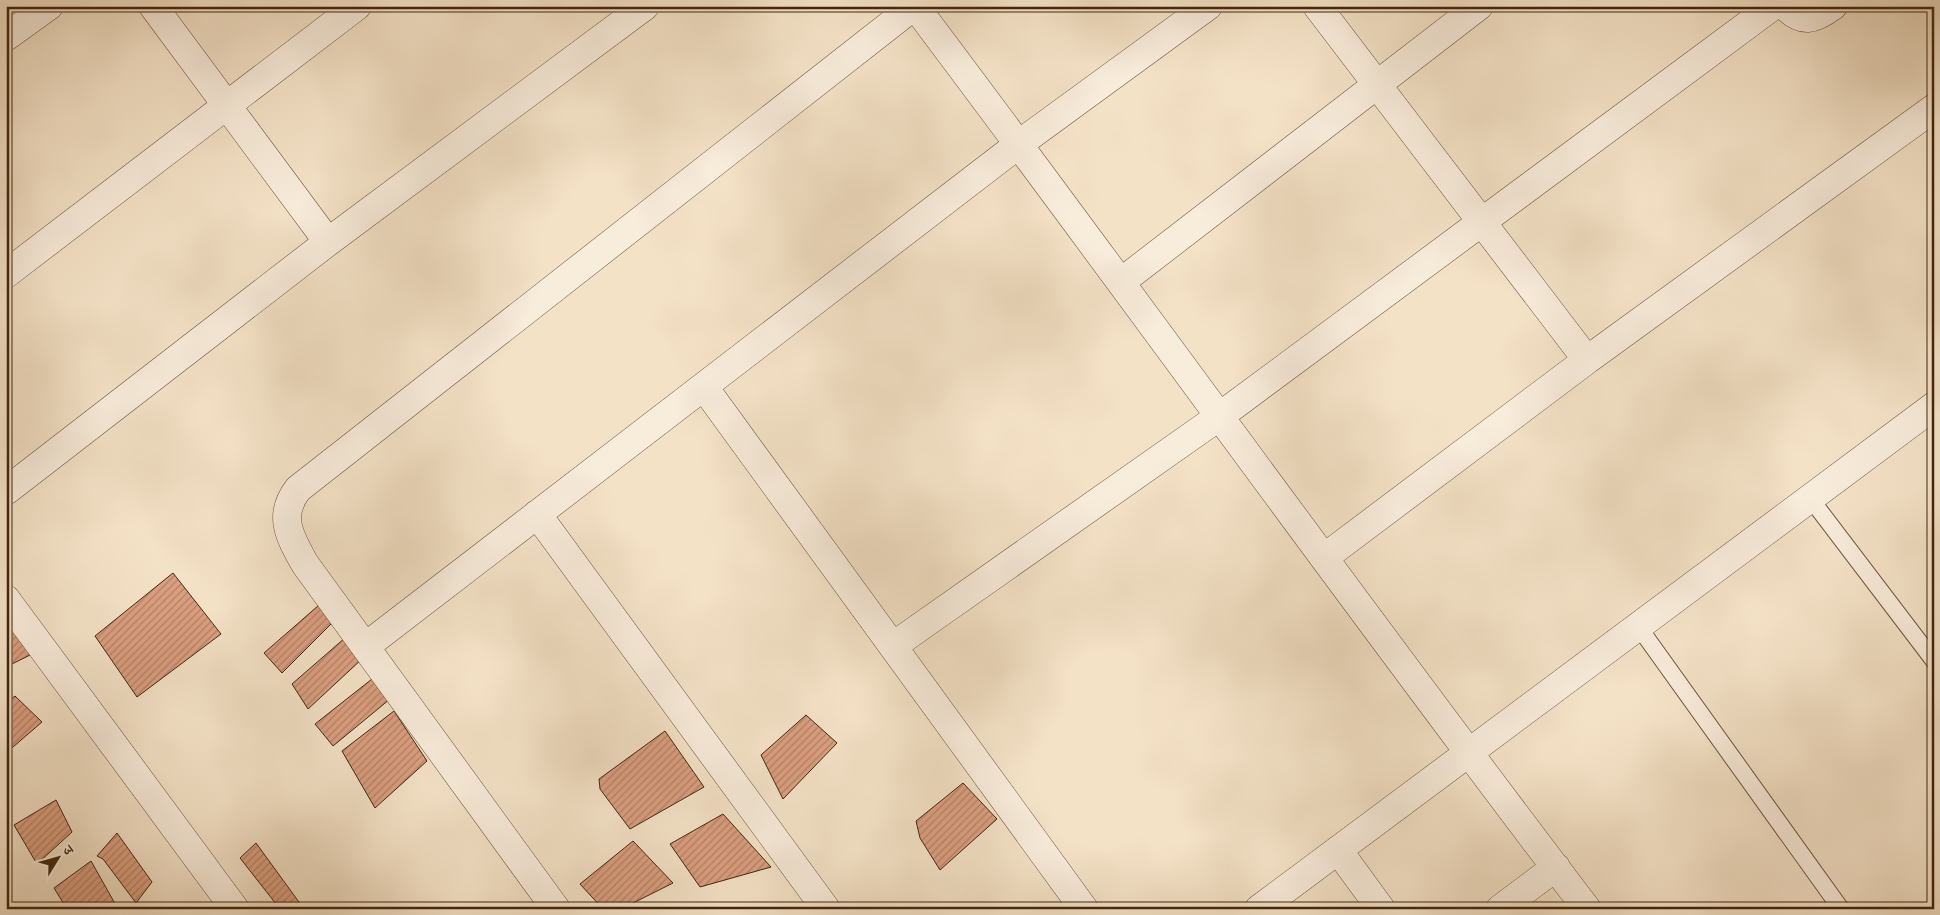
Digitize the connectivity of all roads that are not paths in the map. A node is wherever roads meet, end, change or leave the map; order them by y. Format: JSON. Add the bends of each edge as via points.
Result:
{"nodes":[{"id":1,"x":49,"y":6,"type":"edge"},
{"id":2,"x":153,"y":6,"type":"edge"},
{"id":3,"x":357,"y":6,"type":"edge"},
{"id":4,"x":646,"y":6,"type":"edge"},
{"id":5,"x":915,"y":6,"type":"edge"},
{"id":6,"x":1208,"y":6,"type":"edge"},
{"id":7,"x":1317,"y":6,"type":"edge"},
{"id":8,"x":1479,"y":6,"type":"edge"},
{"id":9,"x":1772,"y":6,"type":"edge"},
{"id":10,"x":1785,"y":6,"type":"edge"},
{"id":11,"x":1833,"y":6,"type":"edge"},
{"id":12,"x":6,"y":37,"type":"edge"},
{"id":13,"x":1377,"y":85,"type":"junction"},
{"id":14,"x":227,"y":106,"type":"junction"},
{"id":15,"x":1934,"y":108,"type":"edge"},
{"id":16,"x":1019,"y":144,"type":"junction"},
{"id":17,"x":1481,"y":222,"type":"junction"},
{"id":18,"x":328,"y":242,"type":"junction"},
{"id":19,"x":6,"y":274,"type":"edge"},
{"id":20,"x":1121,"y":282,"type":"junction"},
{"id":21,"x":1587,"y":360,"type":"junction"},
{"id":22,"x":704,"y":387,"type":"junction"},
{"id":23,"x":1934,"y":406,"type":"edge"},
{"id":24,"x":1220,"y":416,"type":"junction"},
{"id":25,"x":6,"y":491,"type":"edge"},
{"id":26,"x":1810,"y":498,"type":"junction"},
{"id":27,"x":537,"y":514,"type":"junction"},
{"id":28,"x":1326,"y":557,"type":"junction"},
{"id":29,"x":6,"y":599,"type":"edge"},
{"id":30,"x":1638,"y":626,"type":"junction"},
{"id":31,"x":366,"y":646,"type":"junction"},
{"id":32,"x":893,"y":646,"type":"junction"},
{"id":33,"x":1934,"y":661,"type":"edge"},
{"id":34,"x":1468,"y":753,"type":"junction"},
{"id":35,"x":1338,"y":850,"type":"junction"},
{"id":36,"x":1556,"y":867,"type":"junction"},
{"id":37,"x":235,"y":909,"type":"edge"},
{"id":38,"x":556,"y":909,"type":"edge"},
{"id":39,"x":826,"y":909,"type":"edge"},
{"id":40,"x":1084,"y":909,"type":"edge"},
{"id":41,"x":1260,"y":909,"type":"edge"},
{"id":42,"x":1381,"y":909,"type":"edge"},
{"id":43,"x":1500,"y":909,"type":"edge"},
{"id":44,"x":1587,"y":909,"type":"edge"},
{"id":45,"x":1841,"y":909,"type":"edge"}],
"edges":[{"from":1,"to":12,"type":"street"},
{"from":2,"to":14,"type":"street"},
{"from":3,"to":14,"type":"street"},
{"from":4,"to":18,"type":"street"},
{"from":5,"to":16,"type":"street"},
{"from":5,"to":31,"type":"street","via":[[298,489],[289,501],[286,516],[292,541],[305,564]]},
{"from":6,"to":16,"type":"street"},
{"from":7,"to":13,"type":"street"},
{"from":8,"to":13,"type":"street"},
{"from":9,"to":17,"type":"street"},
{"from":10,"to":11,"type":"street","via":[[1795,17],[1814,18]]},
{"from":13,"to":17,"type":"street"},
{"from":13,"to":20,"type":"street"},
{"from":14,"to":18,"type":"street"},
{"from":14,"to":19,"type":"street"},
{"from":15,"to":21,"type":"street"},
{"from":16,"to":20,"type":"street"},
{"from":16,"to":22,"type":"street"},
{"from":17,"to":21,"type":"street"},
{"from":17,"to":24,"type":"street"},
{"from":18,"to":25,"type":"street"},
{"from":20,"to":24,"type":"street"},
{"from":21,"to":28,"type":"street"},
{"from":22,"to":27,"type":"street"},
{"from":22,"to":32,"type":"street"},
{"from":23,"to":26,"type":"street"},
{"from":24,"to":28,"type":"street"},
{"from":24,"to":32,"type":"street"},
{"from":26,"to":30,"type":"street"},
{"from":26,"to":33,"type":"lane"},
{"from":27,"to":31,"type":"street"},
{"from":27,"to":39,"type":"street"},
{"from":28,"to":34,"type":"street"},
{"from":29,"to":37,"type":"street"},
{"from":30,"to":34,"type":"street"},
{"from":30,"to":45,"type":"lane"},
{"from":31,"to":38,"type":"street"},
{"from":32,"to":40,"type":"street"},
{"from":34,"to":35,"type":"street"},
{"from":34,"to":36,"type":"street"},
{"from":35,"to":41,"type":"street"},
{"from":35,"to":42,"type":"street"},
{"from":36,"to":43,"type":"street"},
{"from":36,"to":44,"type":"street"}]}
